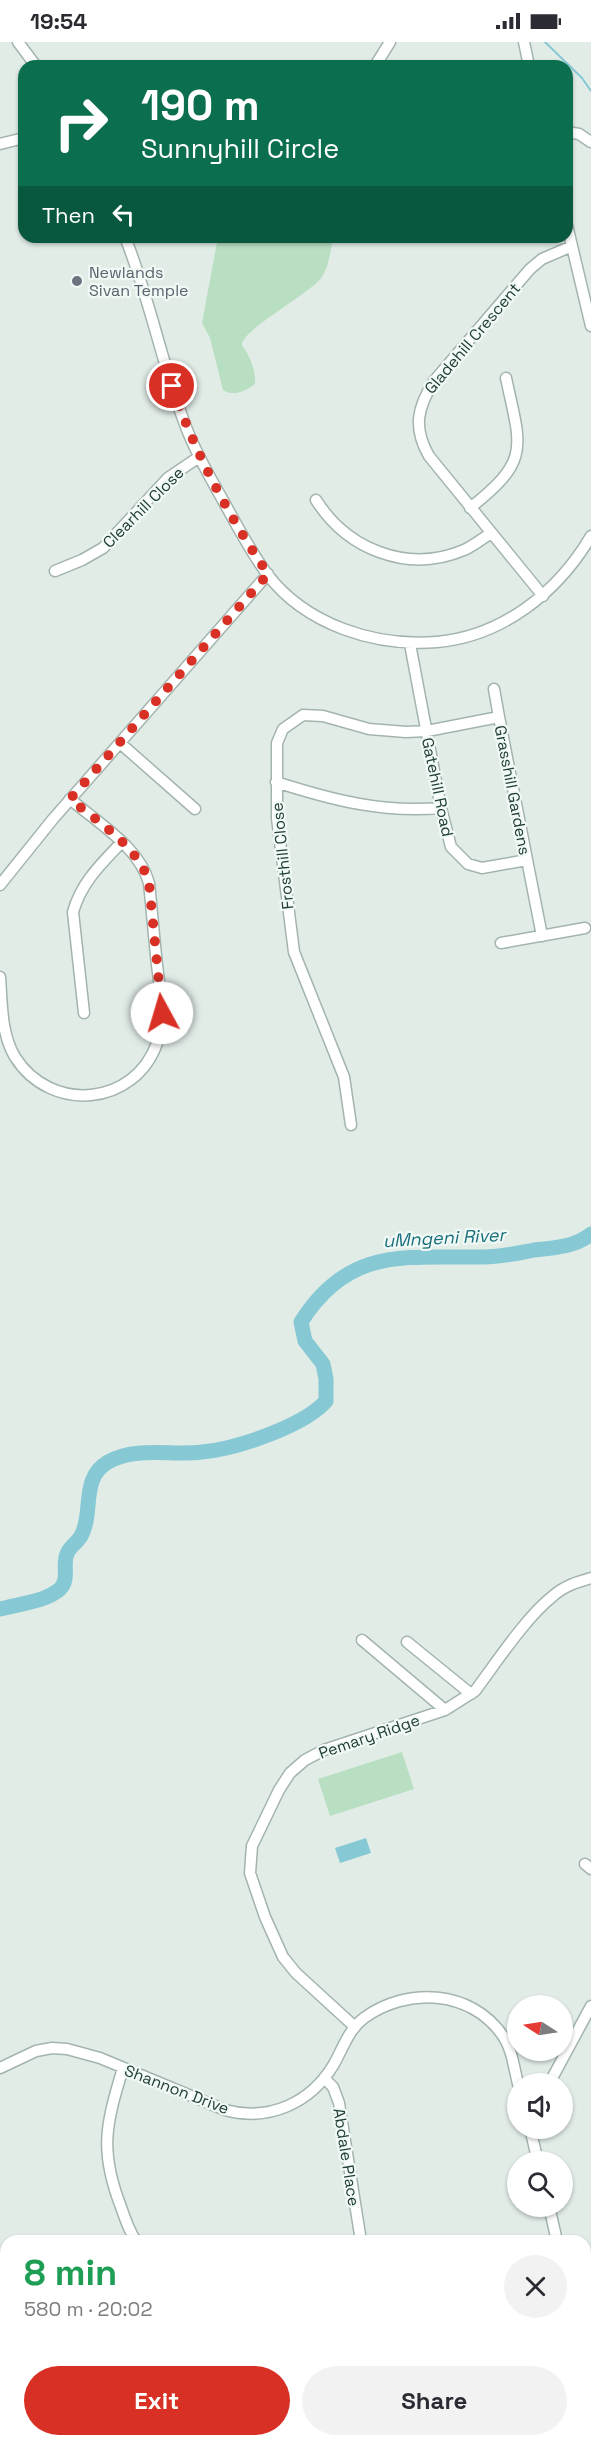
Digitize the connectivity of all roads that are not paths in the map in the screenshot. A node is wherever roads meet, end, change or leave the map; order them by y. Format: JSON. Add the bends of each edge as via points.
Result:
{"nodes":[{"id":1,"x":18,"y":42,"type":"edge"},
{"id":2,"x":390,"y":42,"type":"edge"},
{"id":3,"x":524,"y":42,"type":"edge"},
{"id":4,"x":32,"y":60,"type":"edge"},
{"id":5,"x":379,"y":60,"type":"edge"},
{"id":6,"x":528,"y":60,"type":"edge"},
{"id":7,"x":573,"y":133,"type":"edge"},
{"id":8,"x":18,"y":140,"type":"edge"},
{"id":9,"x":591,"y":142,"type":"edge"},
{"id":10,"x":0,"y":144,"type":"edge"},
{"id":11,"x":128,"y":243,"type":"edge"},
{"id":12,"x":571,"y":243,"type":"edge"},
{"id":13,"x":572,"y":246,"type":"junction"},
{"id":14,"x":591,"y":326,"type":"edge"},
{"id":15,"x":506,"y":378,"type":"dead end"},
{"id":16,"x":199,"y":457,"type":"junction"},
{"id":17,"x":316,"y":500,"type":"dead end"},
{"id":18,"x":470,"y":508,"type":"junction"},
{"id":19,"x":491,"y":533,"type":"junction"},
{"id":20,"x":591,"y":536,"type":"edge"},
{"id":21,"x":55,"y":571,"type":"dead end"},
{"id":22,"x":268,"y":574,"type":"junction"},
{"id":23,"x":543,"y":596,"type":"junction"},
{"id":24,"x":410,"y":644,"type":"junction"},
{"id":25,"x":494,"y":689,"type":"dead end"},
{"id":26,"x":499,"y":717,"type":"junction"},
{"id":27,"x":427,"y":731,"type":"junction"},
{"id":28,"x":120,"y":743,"type":"junction"},
{"id":29,"x":276,"y":782,"type":"junction"},
{"id":30,"x":70,"y":799,"type":"junction"},
{"id":31,"x":441,"y":808,"type":"junction"},
{"id":32,"x":195,"y":809,"type":"dead end"},
{"id":33,"x":121,"y":843,"type":"junction"},
{"id":34,"x":527,"y":860,"type":"junction"},
{"id":35,"x":0,"y":885,"type":"edge"},
{"id":36,"x":585,"y":928,"type":"dead end"},
{"id":37,"x":542,"y":936,"type":"junction"},
{"id":38,"x":501,"y":943,"type":"dead end"},
{"id":39,"x":0,"y":977,"type":"edge"},
{"id":40,"x":84,"y":1013,"type":"dead end"},
{"id":41,"x":351,"y":1125,"type":"dead end"},
{"id":42,"x":591,"y":1578,"type":"edge"},
{"id":43,"x":362,"y":1640,"type":"dead end"},
{"id":44,"x":407,"y":1642,"type":"dead end"},
{"id":45,"x":471,"y":1694,"type":"junction"},
{"id":46,"x":446,"y":1710,"type":"junction"},
{"id":47,"x":591,"y":2006,"type":"edge"},
{"id":48,"x":355,"y":2027,"type":"junction"},
{"id":49,"x":573,"y":2034,"type":"edge"},
{"id":50,"x":507,"y":2039,"type":"edge"},
{"id":51,"x":0,"y":2068,"type":"edge"},
{"id":52,"x":123,"y":2068,"type":"junction"},
{"id":53,"x":324,"y":2078,"type":"junction"},
{"id":54,"x":552,"y":2217,"type":"edge"},
{"id":55,"x":133,"y":2235,"type":"edge"},
{"id":56,"x":360,"y":2235,"type":"edge"},
{"id":57,"x":556,"y":2235,"type":"edge"}],
"edges":[{"from":1,"to":4,"type":"street"},
{"from":2,"to":5,"type":"street"},
{"from":3,"to":6,"type":"street"},
{"from":7,"to":9,"type":"street"},
{"from":8,"to":10,"type":"street"},
{"from":11,"to":16,"type":"street","via":[[186,428]]},
{"from":12,"to":13,"type":"street"},
{"from":13,"to":14,"type":"street"},
{"from":13,"to":18,"type":"street","name":"Gladehill Crescent","via":[[542,259],[530,269],[422,400],[418,422],[421,442]]},
{"from":15,"to":18,"type":"street","via":[[518,448],[504,478]]},
{"from":16,"to":21,"type":"street","name":"Clearhill Close","via":[[168,478],[103,548]]},
{"from":16,"to":22,"type":"street"},
{"from":17,"to":19,"type":"street","via":[[343,532],[366,547],[408,560],[439,558],[465,550]]},
{"from":18,"to":19,"type":"street","name":"Gladehill Crescent"},
{"from":19,"to":23,"type":"street","name":"Gladehill Crescent"},
{"from":20,"to":23,"type":"street","via":[[567,573]]},
{"from":22,"to":24,"type":"street","via":[[327,622],[371,639]]},
{"from":22,"to":28,"type":"street"},
{"from":23,"to":24,"type":"street","via":[[480,634]]},
{"from":24,"to":27,"type":"street","name":"Gatehill Road"},
{"from":25,"to":26,"type":"street"},
{"from":26,"to":27,"type":"street","name":"Grasshill Gardens"},
{"from":26,"to":34,"type":"street","name":"Grasshill Gardens"},
{"from":27,"to":29,"type":"street","name":"Frosthill Close","via":[[369,729],[323,716],[303,715],[283,729],[277,743]]},
{"from":27,"to":31,"type":"street","name":"Gatehill Road"},
{"from":28,"to":30,"type":"street"},
{"from":28,"to":32,"type":"street"},
{"from":29,"to":31,"type":"street","via":[[357,805],[394,810]]},
{"from":29,"to":41,"type":"street","name":"Frosthill Close","via":[[282,871],[294,952],[344,1077]]},
{"from":30,"to":33,"type":"street"},
{"from":30,"to":35,"type":"street"},
{"from":31,"to":34,"type":"street","name":"Gatehill Road","via":[[451,847],[468,864],[482,868]]},
{"from":33,"to":39,"type":"street","via":[[139,860],[149,883],[162,1013],[158,1041],[150,1058],[129,1082],[102,1095],[75,1095],[55,1091],[32,1077],[15,1057],[5,1033]]},
{"from":33,"to":40,"type":"street","via":[[87,880],[73,912]]},
{"from":34,"to":37,"type":"street","name":"Grasshill Gardens"},
{"from":36,"to":37,"type":"street"},
{"from":37,"to":38,"type":"street"},
{"from":42,"to":45,"type":"street","name":"Pemary Ridge","via":[[570,1584],[553,1595]]},
{"from":43,"to":46,"type":"street"},
{"from":44,"to":45,"type":"street"},
{"from":45,"to":46,"type":"street","name":"Pemary Ridge"},
{"from":46,"to":48,"type":"street","name":"Pemary Ridge","via":[[304,1760],[279,1790],[250,1853],[250,1873],[283,1957]]},
{"from":47,"to":49,"type":"street"},
{"from":48,"to":50,"type":"street","name":"Shannon Drive","via":[[389,2004],[412,1997],[440,1998],[459,2002],[480,2014]]},
{"from":48,"to":53,"type":"street","name":"Shannon Drive"},
{"from":51,"to":52,"type":"street","name":"Shannon Drive","via":[[32,2052],[52,2048],[80,2052]]},
{"from":52,"to":53,"type":"street","name":"Shannon Drive","via":[[225,2110],[253,2114],[287,2107],[310,2093]]},
{"from":52,"to":55,"type":"street","via":[[108,2123],[106,2157]]},
{"from":53,"to":56,"type":"street","name":"Abdale Place","via":[[333,2086],[339,2103]]},
{"from":54,"to":57,"type":"street"}]}
